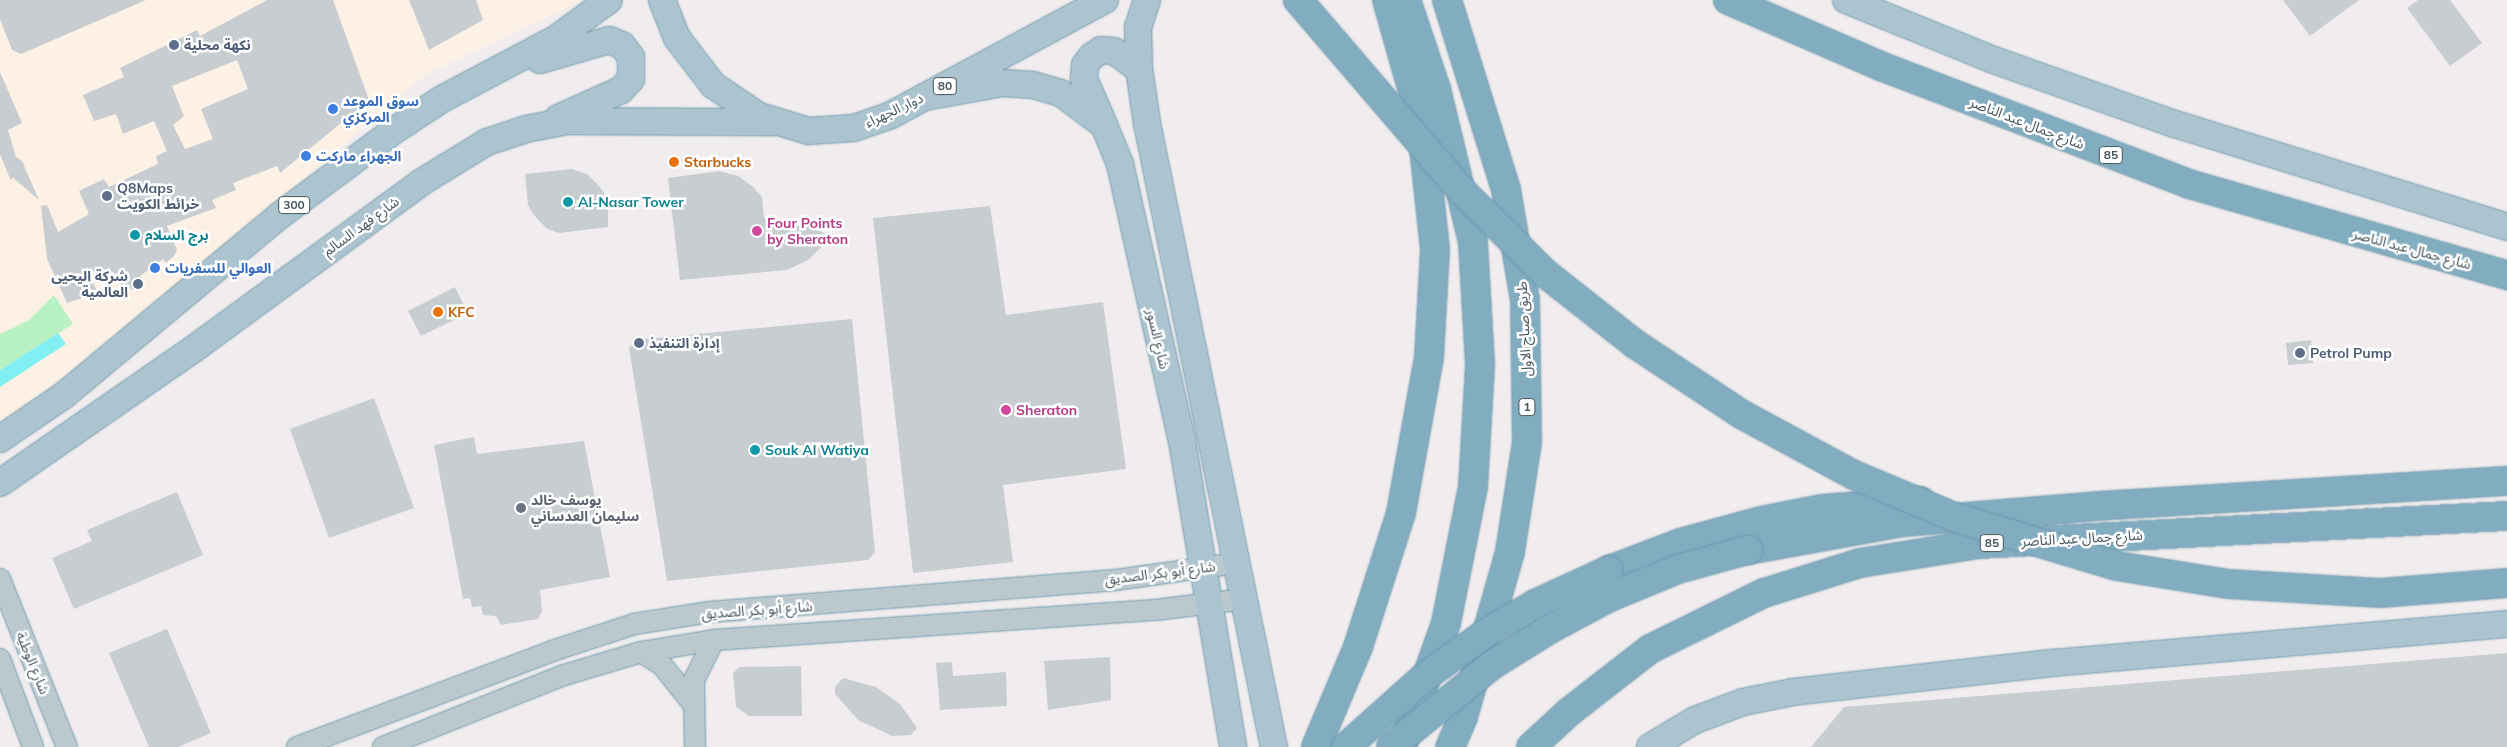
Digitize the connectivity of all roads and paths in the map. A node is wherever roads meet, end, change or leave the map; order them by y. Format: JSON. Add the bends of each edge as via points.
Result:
{"nodes":[{"id":1,"x":609,"y":0,"type":"edge"},
{"id":2,"x":662,"y":0,"type":"edge"},
{"id":3,"x":1105,"y":0,"type":"edge"},
{"id":4,"x":1147,"y":0,"type":"edge"},
{"id":5,"x":1298,"y":0,"type":"edge"},
{"id":6,"x":1387,"y":0,"type":"edge"},
{"id":7,"x":1406,"y":0,"type":"edge"},
{"id":8,"x":1447,"y":0,"type":"edge"},
{"id":9,"x":1728,"y":0,"type":"edge"},
{"id":10,"x":1848,"y":0,"type":"edge"},
{"id":11,"x":505,"y":66,"type":"junction"},
{"id":12,"x":1139,"y":69,"type":"junction"},
{"id":13,"x":925,"y":97,"type":"junction"},
{"id":14,"x":774,"y":122,"type":"junction"},
{"id":15,"x":544,"y":124,"type":"junction"},
{"id":16,"x":1104,"y":125,"type":"junction"},
{"id":17,"x":2455,"y":211,"type":"junction"},
{"id":18,"x":2507,"y":219,"type":"edge"},
{"id":19,"x":2507,"y":227,"type":"edge"},
{"id":20,"x":2507,"y":275,"type":"edge"},
{"id":21,"x":0,"y":439,"type":"edge"},
{"id":22,"x":2507,"y":481,"type":"edge"},
{"id":23,"x":3,"y":484,"type":"edge"},
{"id":24,"x":2235,"y":498,"type":"junction"},
{"id":25,"x":2507,"y":516,"type":"edge"},
{"id":26,"x":1237,"y":563,"type":"junction"},
{"id":27,"x":1204,"y":568,"type":"junction"},
{"id":28,"x":0,"y":579,"type":"edge"},
{"id":29,"x":2507,"y":583,"type":"edge"},
{"id":30,"x":1244,"y":599,"type":"junction"},
{"id":31,"x":1211,"y":604,"type":"junction"},
{"id":32,"x":2507,"y":624,"type":"edge"},
{"id":33,"x":714,"y":640,"type":"junction"},
{"id":34,"x":641,"y":652,"type":"junction"},
{"id":35,"x":0,"y":659,"type":"edge"},
{"id":36,"x":692,"y":703,"type":"junction"},
{"id":37,"x":33,"y":747,"type":"edge"},
{"id":38,"x":67,"y":747,"type":"edge"},
{"id":39,"x":297,"y":747,"type":"edge"},
{"id":40,"x":382,"y":747,"type":"edge"},
{"id":41,"x":695,"y":747,"type":"edge"},
{"id":42,"x":1233,"y":747,"type":"edge"},
{"id":43,"x":1274,"y":747,"type":"edge"},
{"id":44,"x":1316,"y":747,"type":"edge"},
{"id":45,"x":1346,"y":747,"type":"edge"},
{"id":46,"x":1391,"y":747,"type":"edge"},
{"id":47,"x":1401,"y":747,"type":"edge"},
{"id":48,"x":1450,"y":747,"type":"edge"},
{"id":49,"x":1531,"y":747,"type":"edge"},
{"id":50,"x":1650,"y":747,"type":"edge"}],
"edges":[{"from":1,"to":11,"type":"main road","number":"300","via":[[575,27]]},
{"from":2,"to":14,"type":"main road","name":"دوار الجهراء","number":"80","via":[[677,38],[699,71],[728,98]]},
{"from":3,"to":13,"type":"main road","name":"دوار الجهراء","number":"80"},
{"from":4,"to":12,"type":"main road","via":[[1138,27]]},
{"from":5,"to":29,"type":"highway","bridge":true,"via":[[1458,187],[1546,274],[1635,344],[1741,414],[1854,475],[1957,518],[2116,566],[2228,584],[2380,593]]},
{"from":6,"to":44,"type":"highway","via":[[1423,139],[1435,249],[1429,357],[1401,513],[1351,665]]},
{"from":7,"to":47,"type":"highway","via":[[1436,89],[1474,242],[1480,364],[1473,487],[1446,623]]},
{"from":8,"to":48,"type":"highway","name":"طريق صباح الاول","number":"1","via":[[1506,190],[1525,300],[1527,442],[1510,552],[1462,718]]},
{"from":9,"to":20,"type":"highway","name":"شارع جمال عبد الناصر","number":"85","via":[[1891,70],[2188,184]]},
{"from":10,"to":17,"type":"main road","via":[[1994,60],[2175,124]]},
{"from":11,"to":15,"type":"main road","via":[[562,54],[600,40],[615,41],[627,50],[633,70],[621,90]]},
{"from":11,"to":21,"type":"main road","number":"300","via":[[442,99],[392,132],[279,216],[63,396]]},
{"from":12,"to":16,"type":"main road","name":"شارع السور","via":[[1108,51],[1091,56],[1085,65],[1084,80]]},
{"from":12,"to":26,"type":"main road"},
{"from":13,"to":14,"type":"main road","name":"دوار الجهراء","number":"80","via":[[854,128],[808,131]]},
{"from":13,"to":16,"type":"main road","via":[[1002,83],[1033,85],[1061,93]]},
{"from":14,"to":15,"type":"main road","name":"شارع فهد السالم"},
{"from":15,"to":23,"type":"main road","name":"شارع فهد السالم","via":[[487,142],[420,183]]},
{"from":16,"to":27,"type":"main road","name":"شارع السور","via":[[1120,164],[1182,441]]},
{"from":17,"to":18,"type":"street"},
{"from":17,"to":19,"type":"main road"},
{"from":22,"to":24,"type":"highway"},
{"from":24,"to":45,"type":"highway","bridge":true,"via":[[2154,493],[1863,504],[1718,532],[1610,570],[1534,604],[1483,635],[1422,679]]},
{"from":24,"to":46,"type":"highway","bridge":true,"via":[[1904,522],[1748,550],[1670,572],[1610,597],[1492,665]]},
{"from":25,"to":49,"type":"highway","name":"شارع جمال عبد الناصر","number":"85","via":[[1979,544],[1860,563],[1764,593],[1650,649],[1568,712]]},
{"from":26,"to":27,"type":"street","name":"شارع أبو بكر الصديق"},
{"from":26,"to":30,"type":"main road"},
{"from":27,"to":31,"type":"main road","name":"شارع السور"},
{"from":27,"to":39,"type":"street","name":"شارع أبو بكر الصديق","via":[[902,600],[710,612],[634,624],[552,651]]},
{"from":28,"to":38,"type":"street","name":"شارع الوطية"},
{"from":30,"to":31,"type":"street","name":"شارع أبو بكر الصديق"},
{"from":30,"to":43,"type":"main road"},
{"from":31,"to":33,"type":"street","name":"شارع أبو بكر الصديق"},
{"from":31,"to":42,"type":"main road","name":"شارع السور"},
{"from":32,"to":50,"type":"main road","via":[[2072,661],[1793,692],[1743,702],[1695,720]]},
{"from":33,"to":34,"type":"street","name":"شارع أبو بكر الصديق"},
{"from":33,"to":36,"type":"street","via":[[694,680]]},
{"from":34,"to":36,"type":"street","via":[[662,665]]},
{"from":34,"to":40,"type":"street","name":"شارع أبو بكر الصديق","via":[[561,676]]},
{"from":35,"to":37,"type":"street","name":"شارع الوطية"},
{"from":36,"to":41,"type":"street"}]}
